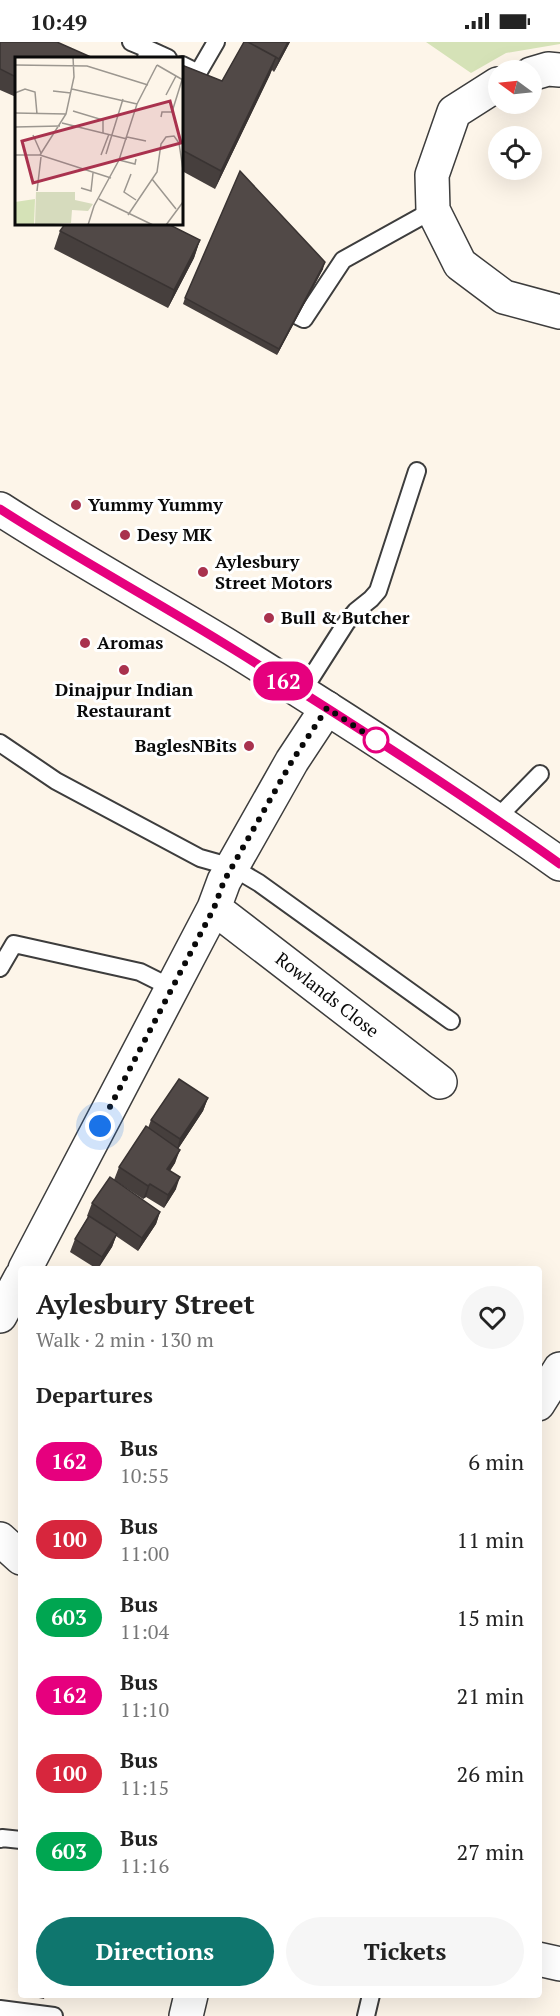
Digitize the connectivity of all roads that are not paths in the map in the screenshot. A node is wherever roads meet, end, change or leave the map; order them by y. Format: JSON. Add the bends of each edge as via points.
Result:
{"nodes":[{"id":1,"x":131,"y":42,"type":"edge"},
{"id":2,"x":216,"y":42,"type":"edge"},
{"id":3,"x":147,"y":54,"type":"edge"},
{"id":4,"x":163,"y":57,"type":"edge"},
{"id":5,"x":183,"y":66,"type":"edge"},
{"id":6,"x":560,"y":70,"type":"edge"},
{"id":7,"x":542,"y":71,"type":"edge"},
{"id":8,"x":488,"y":90,"type":"edge"},
{"id":9,"x":433,"y":210,"type":"junction"},
{"id":10,"x":560,"y":312,"type":"edge"},
{"id":11,"x":298,"y":316,"type":"edge"},
{"id":12,"x":417,"y":471,"type":"dead end"},
{"id":13,"x":0,"y":509,"type":"edge"},
{"id":14,"x":314,"y":700,"type":"junction"},
{"id":15,"x":0,"y":743,"type":"edge"},
{"id":16,"x":540,"y":774,"type":"dead end"},
{"id":17,"x":496,"y":819,"type":"junction"},
{"id":18,"x":560,"y":864,"type":"edge"},
{"id":19,"x":232,"y":867,"type":"junction"},
{"id":20,"x":214,"y":908,"type":"junction"},
{"id":21,"x":0,"y":968,"type":"edge"},
{"id":22,"x":172,"y":988,"type":"junction"},
{"id":23,"x":451,"y":1021,"type":"dead end"},
{"id":24,"x":440,"y":1082,"type":"dead end"},
{"id":25,"x":27,"y":1266,"type":"edge"},
{"id":26,"x":18,"y":1283,"type":"edge"},
{"id":27,"x":0,"y":1316,"type":"edge"},
{"id":28,"x":560,"y":1370,"type":"edge"},
{"id":29,"x":542,"y":1398,"type":"edge"},
{"id":30,"x":0,"y":1539,"type":"edge"},
{"id":31,"x":18,"y":1555,"type":"edge"},
{"id":32,"x":0,"y":1839,"type":"edge"},
{"id":33,"x":18,"y":1840,"type":"edge"},
{"id":34,"x":542,"y":1960,"type":"edge"},
{"id":35,"x":560,"y":1964,"type":"edge"},
{"id":36,"x":190,"y":1998,"type":"edge"},
{"id":37,"x":370,"y":1998,"type":"edge"},
{"id":38,"x":0,"y":2009,"type":"edge"},
{"id":39,"x":54,"y":2016,"type":"edge"},
{"id":40,"x":186,"y":2016,"type":"edge"},
{"id":41,"x":366,"y":2016,"type":"edge"}],
"edges":[{"from":1,"to":3,"type":"lane"},
{"from":2,"to":5,"type":"lane","via":[[198,73]]},
{"from":3,"to":4,"type":"lane"},
{"from":6,"to":7,"type":"street"},
{"from":8,"to":9,"type":"street","via":[[454,112],[432,175]]},
{"from":9,"to":10,"type":"street","via":[[460,264],[504,297]]},
{"from":9,"to":11,"type":"lane","via":[[343,260],[303,318]]},
{"from":12,"to":14,"type":"lane","via":[[378,591],[346,623]]},
{"from":13,"to":14,"type":"street"},
{"from":14,"to":17,"type":"street"},
{"from":14,"to":19,"type":"street","via":[[292,761]]},
{"from":15,"to":19,"type":"lane","via":[[56,781],[200,858]]},
{"from":16,"to":17,"type":"lane"},
{"from":17,"to":18,"type":"street"},
{"from":19,"to":20,"type":"street"},
{"from":19,"to":23,"type":"lane"},
{"from":20,"to":22,"type":"street"},
{"from":20,"to":24,"type":"street","name":"Rowlands Close"},
{"from":21,"to":22,"type":"lane","via":[[14,944],[140,972]]},
{"from":22,"to":25,"type":"street"},
{"from":26,"to":27,"type":"street"},
{"from":28,"to":29,"type":"street"},
{"from":30,"to":31,"type":"street"},
{"from":32,"to":33,"type":"lane"},
{"from":34,"to":35,"type":"street"},
{"from":36,"to":40,"type":"street"},
{"from":37,"to":41,"type":"lane"},
{"from":38,"to":39,"type":"lane"}]}
